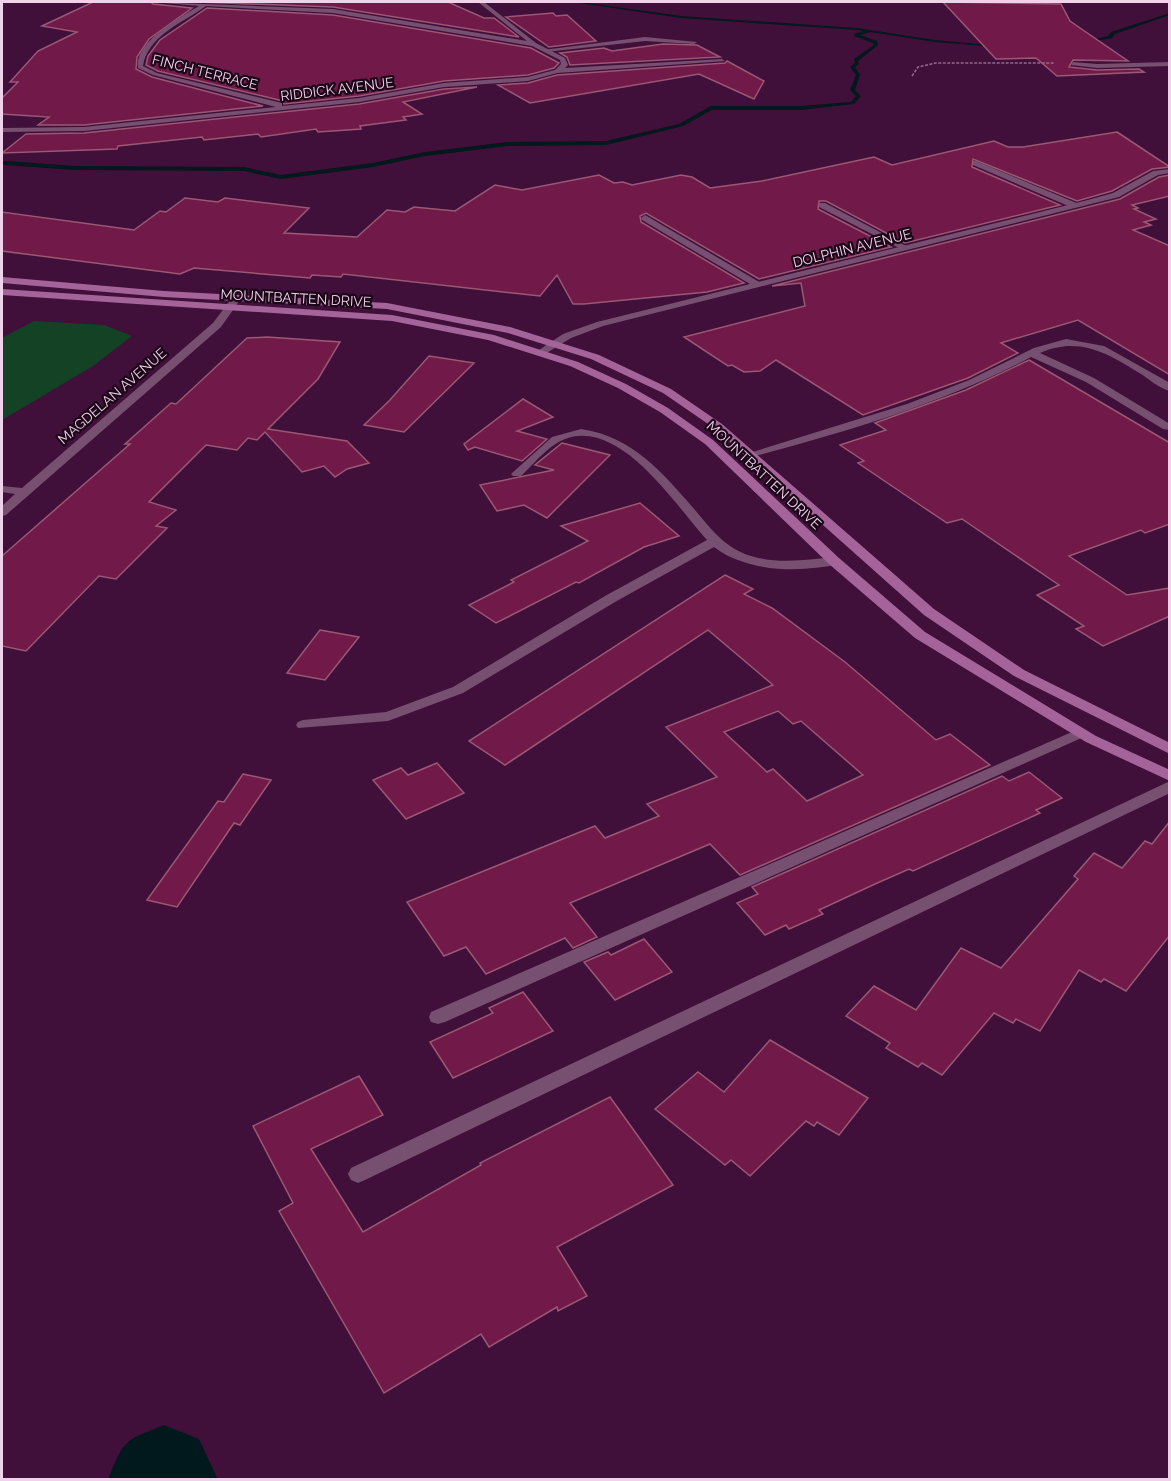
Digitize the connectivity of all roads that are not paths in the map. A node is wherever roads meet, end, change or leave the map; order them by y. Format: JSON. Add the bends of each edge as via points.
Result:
{"nodes":[{"id":1,"x":156,"y":2,"type":"edge"},
{"id":2,"x":482,"y":2,"type":"edge"},
{"id":3,"x":203,"y":6,"type":"junction"},
{"id":4,"x":694,"y":42,"type":"dead end"},
{"id":5,"x":534,"y":44,"type":"junction"},
{"id":6,"x":546,"y":50,"type":"junction"},
{"id":7,"x":722,"y":61,"type":"dead end"},
{"id":8,"x":1073,"y":64,"type":"road end"},
{"id":9,"x":1170,"y":64,"type":"edge"},
{"id":10,"x":557,"y":71,"type":"junction"},
{"id":11,"x":283,"y":107,"type":"junction"},
{"id":12,"x":2,"y":130,"type":"edge"},
{"id":13,"x":976,"y":163,"type":"dead end"},
{"id":14,"x":1170,"y":171,"type":"edge"},
{"id":15,"x":822,"y":205,"type":"dead end"},
{"id":16,"x":1076,"y":206,"type":"junction"},
{"id":17,"x":645,"y":218,"type":"dead end"},
{"id":18,"x":906,"y":248,"type":"junction"},
{"id":19,"x":2,"y":280,"type":"edge"},
{"id":20,"x":758,"y":285,"type":"junction"},
{"id":21,"x":2,"y":292,"type":"edge"},
{"id":22,"x":237,"y":297,"type":"junction"},
{"id":23,"x":229,"y":309,"type":"junction"},
{"id":24,"x":555,"y":343,"type":"junction"},
{"id":25,"x":541,"y":352,"type":"junction"},
{"id":26,"x":1033,"y":354,"type":"junction"},
{"id":27,"x":1170,"y":388,"type":"edge"},
{"id":28,"x":1167,"y":427,"type":"dead end"},
{"id":29,"x":752,"y":454,"type":"junction"},
{"id":30,"x":517,"y":474,"type":"dead end"},
{"id":31,"x":2,"y":489,"type":"edge"},
{"id":32,"x":25,"y":492,"type":"junction"},
{"id":33,"x":2,"y":512,"type":"edge"},
{"id":34,"x":713,"y":542,"type":"junction"},
{"id":35,"x":834,"y":561,"type":"junction"},
{"id":36,"x":303,"y":725,"type":"dead end"},
{"id":37,"x":1081,"y":733,"type":"junction"},
{"id":38,"x":1170,"y":749,"type":"edge"},
{"id":39,"x":1170,"y":776,"type":"edge"},
{"id":40,"x":1170,"y":786,"type":"edge"},
{"id":41,"x":438,"y":1017,"type":"dead end"},
{"id":42,"x":358,"y":1174,"type":"dead end"}],
"edges":[{"from":1,"to":3,"type":"street"},
{"from":2,"to":5,"type":"street"},
{"from":3,"to":5,"type":"street","via":[[333,11]]},
{"from":3,"to":11,"type":"street","name":"FINCH TERRACE","via":[[160,33],[140,67]]},
{"from":4,"to":6,"type":"street","via":[[645,39]]},
{"from":5,"to":6,"type":"street"},
{"from":6,"to":10,"type":"street","via":[[565,62]]},
{"from":7,"to":10,"type":"street","name":"RIDDICK AVENUE"},
{"from":8,"to":9,"type":"street"},
{"from":10,"to":11,"type":"street","name":"RIDDICK AVENUE","via":[[528,79]]},
{"from":11,"to":12,"type":"street","name":"RIDDICK AVENUE","via":[[84,129]]},
{"from":13,"to":16,"type":"street"},
{"from":14,"to":16,"type":"street","name":"DOLPHIN AVENUE","via":[[1156,173],[1116,195]]},
{"from":15,"to":18,"type":"street"},
{"from":16,"to":18,"type":"street","name":"DOLPHIN AVENUE"},
{"from":17,"to":20,"type":"street"},
{"from":18,"to":20,"type":"street","name":"DOLPHIN AVENUE"},
{"from":19,"to":22,"type":"main road","name":"MOUNTBATTEN DRIVE"},
{"from":20,"to":24,"type":"street","name":"DOLPHIN AVENUE","via":[[600,324]]},
{"from":21,"to":23,"type":"main road","name":"MOUNTBATTEN DRIVE"},
{"from":22,"to":23,"type":"street","name":"MAGDELAN AVENUE"},
{"from":22,"to":24,"type":"main road","name":"MOUNTBATTEN DRIVE","via":[[387,306],[510,330]]},
{"from":23,"to":25,"type":"main road","name":"MOUNTBATTEN DRIVE","via":[[392,318],[490,337]]},
{"from":23,"to":32,"type":"street","name":"MAGDELAN AVENUE","via":[[217,325]]},
{"from":24,"to":25,"type":"street","name":"DOLPHIN AVENUE"},
{"from":24,"to":29,"type":"main road","name":"MOUNTBATTEN DRIVE","via":[[667,391]]},
{"from":25,"to":35,"type":"main road","name":"MOUNTBATTEN DRIVE","via":[[622,386],[709,442]]},
{"from":26,"to":27,"type":"street","via":[[1059,342],[1090,345]]},
{"from":26,"to":28,"type":"street","via":[[1090,380]]},
{"from":26,"to":29,"type":"street","via":[[884,418]]},
{"from":29,"to":38,"type":"main road","name":"MOUNTBATTEN DRIVE","via":[[929,612],[1019,673]]},
{"from":30,"to":34,"type":"street","via":[[563,436],[592,431],[607,436],[673,493]]},
{"from":31,"to":32,"type":"street"},
{"from":32,"to":33,"type":"street","name":"MAGDELAN AVENUE"},
{"from":34,"to":35,"type":"street","via":[[761,563]]},
{"from":34,"to":36,"type":"street","via":[[610,598],[458,690],[388,716]]},
{"from":35,"to":37,"type":"main road","name":"MOUNTBATTEN DRIVE","via":[[920,634]]},
{"from":37,"to":39,"type":"main road","name":"MOUNTBATTEN DRIVE"},
{"from":37,"to":41,"type":"street"},
{"from":40,"to":42,"type":"street"}]}
